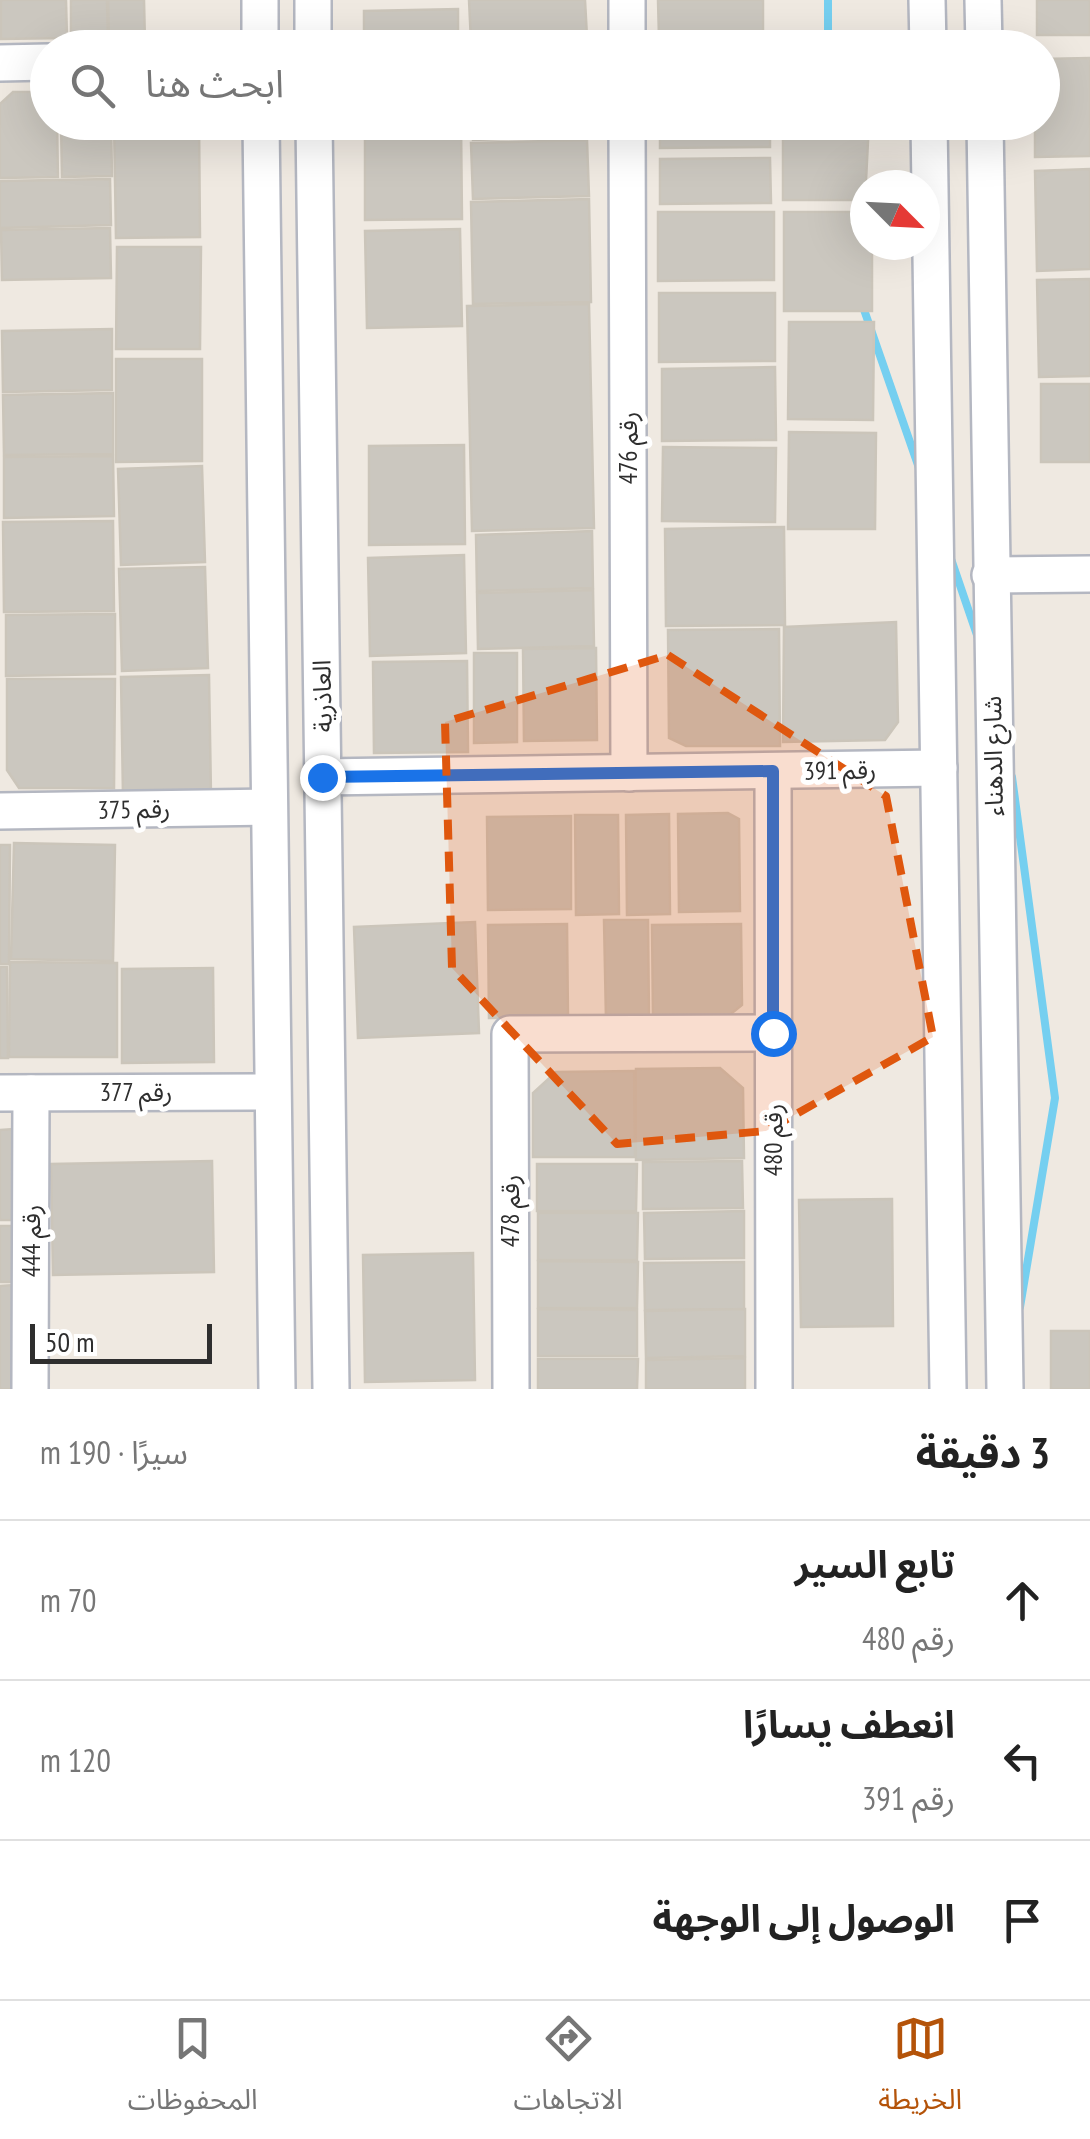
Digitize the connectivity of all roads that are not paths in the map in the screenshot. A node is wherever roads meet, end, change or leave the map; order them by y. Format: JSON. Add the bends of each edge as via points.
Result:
{"nodes":[{"id":1,"x":260,"y":0,"type":"edge"},
{"id":2,"x":312,"y":0,"type":"edge"},
{"id":3,"x":627,"y":0,"type":"edge"},
{"id":4,"x":927,"y":0,"type":"edge"},
{"id":5,"x":984,"y":0,"type":"edge"},
{"id":6,"x":260,"y":30,"type":"edge"},
{"id":7,"x":313,"y":30,"type":"edge"},
{"id":8,"x":627,"y":30,"type":"edge"},
{"id":9,"x":928,"y":30,"type":"edge"},
{"id":10,"x":984,"y":30,"type":"edge"},
{"id":11,"x":30,"y":62,"type":"edge"},
{"id":12,"x":0,"y":63,"type":"edge"},
{"id":13,"x":261,"y":140,"type":"edge"},
{"id":14,"x":314,"y":140,"type":"edge"},
{"id":15,"x":628,"y":140,"type":"edge"},
{"id":16,"x":929,"y":140,"type":"edge"},
{"id":17,"x":985,"y":140,"type":"edge"},
{"id":18,"x":265,"y":446,"type":"junction"},
{"id":19,"x":319,"y":447,"type":"junction"},
{"id":20,"x":935,"y":554,"type":"junction"},
{"id":21,"x":989,"y":564,"type":"junction"},
{"id":22,"x":1090,"y":574,"type":"edge"},
{"id":23,"x":939,"y":768,"type":"junction"},
{"id":24,"x":773,"y":771,"type":"junction"},
{"id":25,"x":629,"y":773,"type":"junction"},
{"id":26,"x":322,"y":777,"type":"junction"},
{"id":27,"x":269,"y":806,"type":"junction"},
{"id":28,"x":0,"y":811,"type":"edge"},
{"id":29,"x":773,"y":1033,"type":"junction"},
{"id":30,"x":272,"y":1092,"type":"junction"},
{"id":31,"x":16,"y":1093,"type":"edge"},
{"id":32,"x":277,"y":1383,"type":"edge"},
{"id":33,"x":331,"y":1383,"type":"edge"},
{"id":34,"x":30,"y":1389,"type":"edge"},
{"id":35,"x":511,"y":1389,"type":"edge"},
{"id":36,"x":774,"y":1389,"type":"edge"},
{"id":37,"x":948,"y":1389,"type":"edge"},
{"id":38,"x":1004,"y":1389,"type":"edge"}],
"edges":[{"from":1,"to":6,"type":"street"},
{"from":2,"to":7,"type":"street"},
{"from":3,"to":8,"type":"street"},
{"from":4,"to":9,"type":"street"},
{"from":5,"to":10,"type":"street"},
{"from":11,"to":12,"type":"street"},
{"from":13,"to":18,"type":"street"},
{"from":14,"to":19,"type":"street","name":"العاذرية"},
{"from":15,"to":25,"type":"street","name":"رقم 476"},
{"from":16,"to":20,"type":"street"},
{"from":17,"to":21,"type":"street","name":"شارع الدهناء"},
{"from":18,"to":19,"type":"street"},
{"from":18,"to":27,"type":"street"},
{"from":19,"to":26,"type":"street","name":"العاذرية"},
{"from":20,"to":21,"type":"street"},
{"from":20,"to":23,"type":"street"},
{"from":21,"to":22,"type":"street"},
{"from":21,"to":38,"type":"street","name":"شارع الدهناء"},
{"from":23,"to":24,"type":"street","name":"رقم 391"},
{"from":23,"to":37,"type":"street"},
{"from":24,"to":25,"type":"street","name":"رقم 391"},
{"from":24,"to":29,"type":"street","name":"رقم 480"},
{"from":25,"to":26,"type":"street","name":"رقم 391"},
{"from":26,"to":33,"type":"street","name":"العاذرية"},
{"from":27,"to":28,"type":"street","name":"رقم 375"},
{"from":27,"to":30,"type":"street"},
{"from":29,"to":35,"type":"street","name":"رقم 478","via":[[510,1034]]},
{"from":29,"to":36,"type":"street","name":"رقم 480"},
{"from":30,"to":31,"type":"street","name":"رقم 377"},
{"from":30,"to":32,"type":"street"},
{"from":31,"to":34,"type":"street","name":"رقم 444"},
{"from":32,"to":33,"type":"street"}]}
